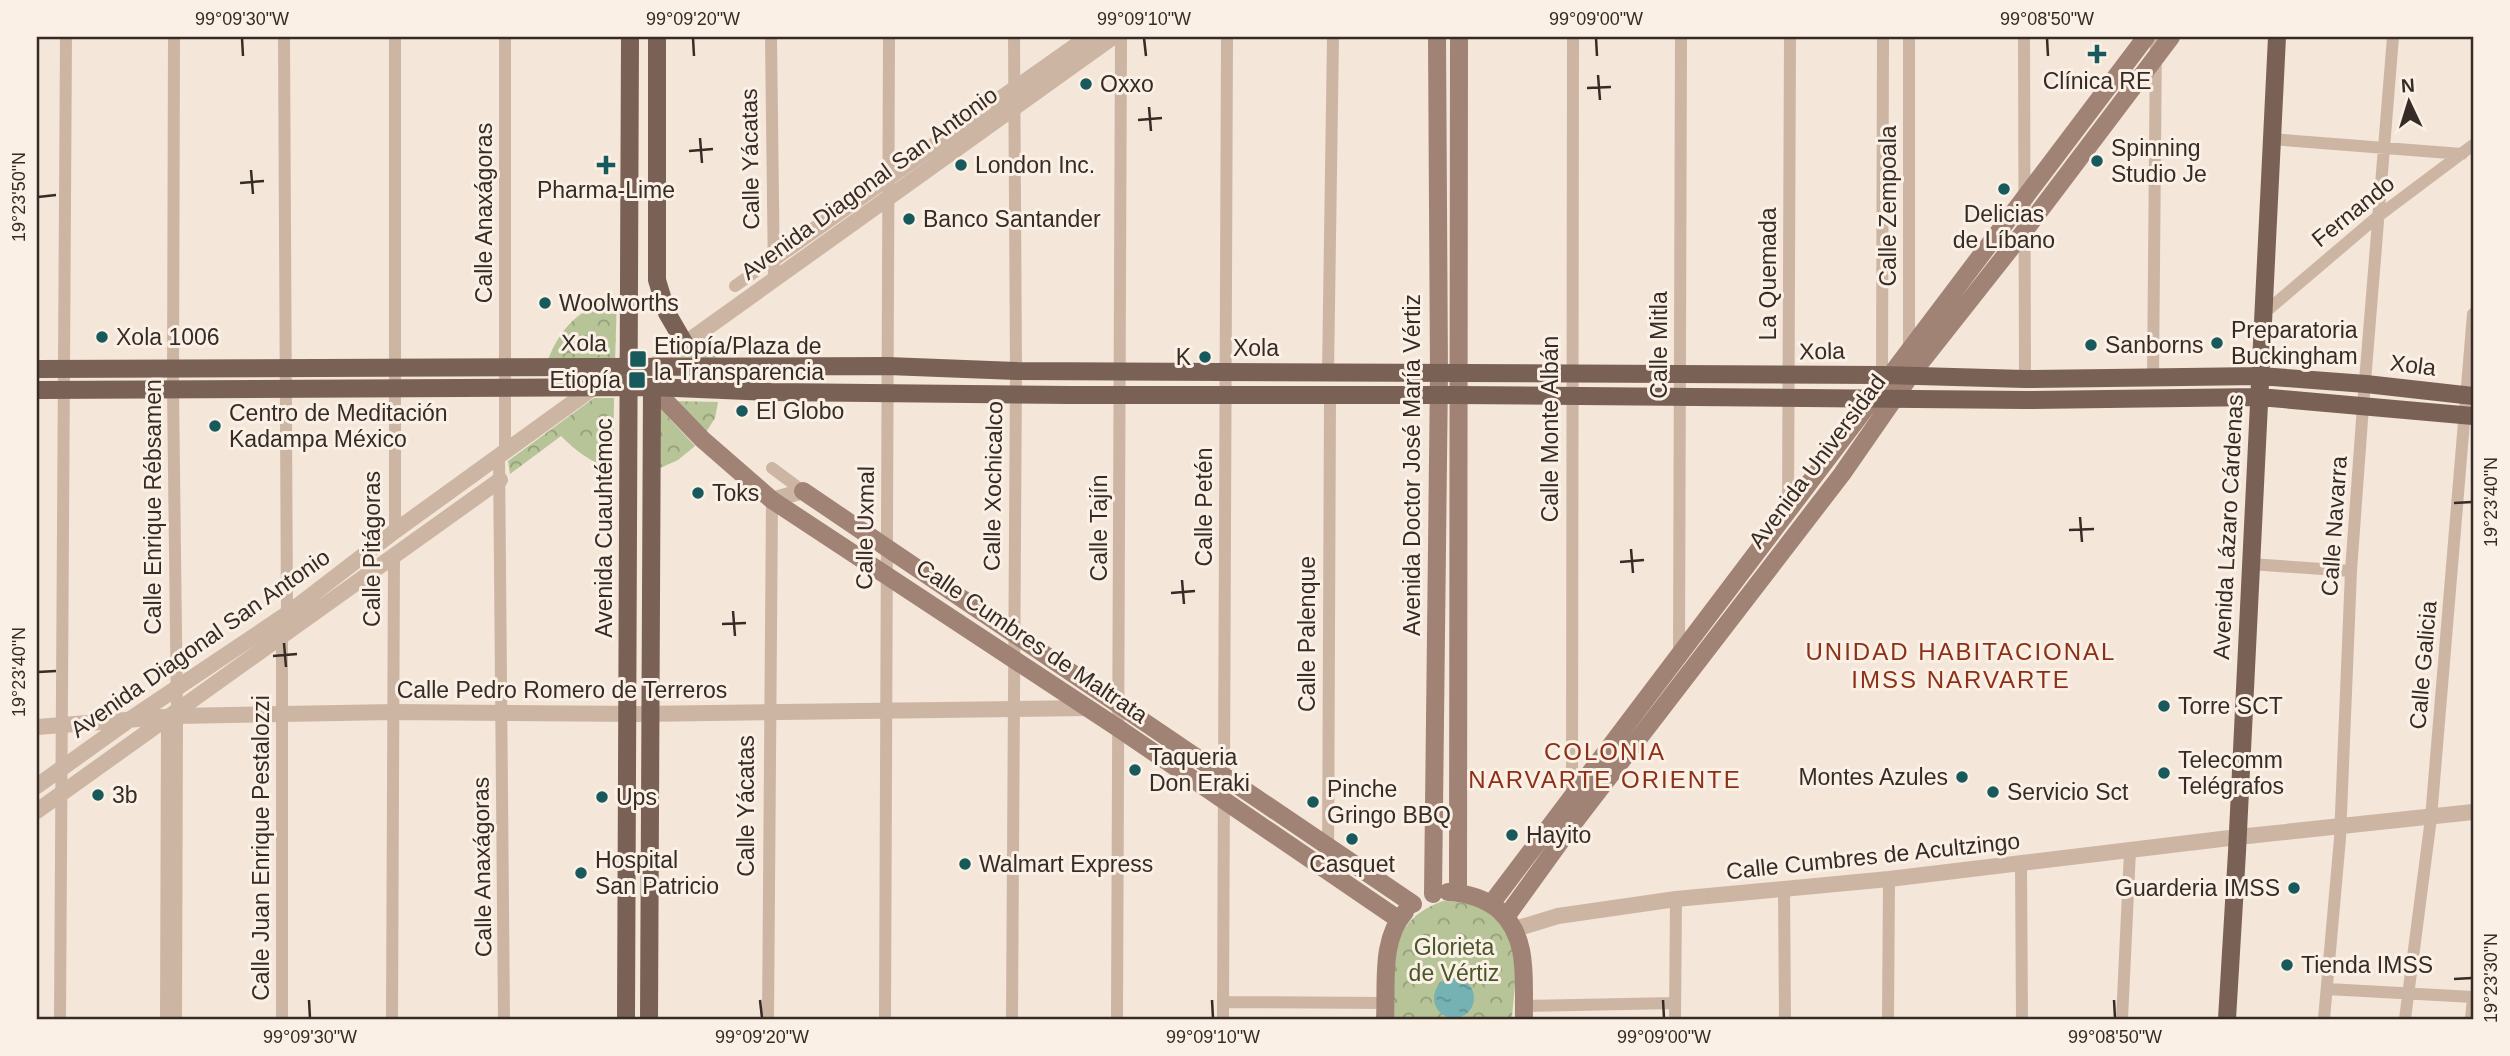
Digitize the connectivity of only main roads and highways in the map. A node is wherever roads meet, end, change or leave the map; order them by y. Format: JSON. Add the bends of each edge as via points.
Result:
{"nodes":[{"id":1,"x":630,"y":37,"type":"edge"},
{"id":2,"x":657,"y":37,"type":"edge"},
{"id":3,"x":1437,"y":37,"type":"edge"},
{"id":4,"x":1459,"y":37,"type":"edge"},
{"id":5,"x":2147,"y":37,"type":"edge"},
{"id":6,"x":2171,"y":37,"type":"edge"},
{"id":7,"x":2277,"y":37,"type":"edge"},
{"id":8,"x":684,"y":344,"type":"road end"},
{"id":9,"x":628,"y":368,"type":"junction"},
{"id":10,"x":37,"y":369,"type":"edge"},
{"id":11,"x":1439,"y":374,"type":"junction"},
{"id":12,"x":1457,"y":374,"type":"junction"},
{"id":13,"x":1886,"y":375,"type":"junction"},
{"id":14,"x":1910,"y":376,"type":"junction"},
{"id":15,"x":2260,"y":376,"type":"junction"},
{"id":16,"x":652,"y":387,"type":"junction"},
{"id":17,"x":628,"y":388,"type":"junction"},
{"id":18,"x":37,"y":390,"type":"edge"},
{"id":19,"x":1438,"y":395,"type":"junction"},
{"id":20,"x":1457,"y":395,"type":"junction"},
{"id":21,"x":2470,"y":396,"type":"edge"},
{"id":22,"x":2259,"y":397,"type":"junction"},
{"id":23,"x":1872,"y":398,"type":"junction"},
{"id":24,"x":1897,"y":398,"type":"junction"},
{"id":25,"x":2469,"y":415,"type":"edge"},
{"id":26,"x":1825,"y":462,"type":"junction"},
{"id":27,"x":1842,"y":474,"type":"junction"},
{"id":28,"x":803,"y":491,"type":"road end"},
{"id":29,"x":1636,"y":710,"type":"junction"},
{"id":30,"x":1651,"y":723,"type":"junction"},
{"id":31,"x":1458,"y":892,"type":"junction"},
{"id":32,"x":1433,"y":894,"type":"junction"},
{"id":33,"x":1413,"y":904,"type":"junction"},
{"id":34,"x":1491,"y":904,"type":"junction"},
{"id":35,"x":1398,"y":919,"type":"junction"},
{"id":36,"x":1511,"y":923,"type":"junction"},
{"id":37,"x":1386,"y":1011,"type":"edge"},
{"id":38,"x":1524,"y":1013,"type":"edge"},
{"id":39,"x":626,"y":1019,"type":"edge"},
{"id":40,"x":649,"y":1019,"type":"edge"},
{"id":41,"x":2227,"y":1019,"type":"edge"}],
"edges":[{"from":1,"to":9,"type":"main road","name":"Avenida Cuauhtémoc"},
{"from":2,"to":8,"type":"main road","via":[[657,280],[667,313]]},
{"from":3,"to":11,"type":"main road","name":"Avenida Doctor José María Vértiz"},
{"from":4,"to":12,"type":"main road","name":"Avenida Doctor José María Vértiz"},
{"from":5,"to":13,"type":"main road","name":"Avenida Universidad","via":[[1909,351]]},
{"from":6,"to":14,"type":"main road","name":"Avenida Universidad"},
{"from":7,"to":15,"type":"main road","name":"Avenida Lázaro Cárdenas"},
{"from":9,"to":10,"type":"main road","name":"Xola"},
{"from":9,"to":11,"type":"main road","name":"Xola","via":[[888,366],[1016,372]]},
{"from":9,"to":17,"type":"main road","name":"Avenida Cuauhtémoc"},
{"from":11,"to":12,"type":"main road","name":"Xola"},
{"from":11,"to":19,"type":"main road","name":"Avenida Doctor José María Vértiz"},
{"from":12,"to":13,"type":"main road","name":"Xola"},
{"from":12,"to":20,"type":"main road","name":"Avenida Doctor José María Vértiz"},
{"from":13,"to":14,"type":"main road","name":"Xola"},
{"from":13,"to":23,"type":"main road","name":"Avenida Universidad"},
{"from":14,"to":15,"type":"main road","name":"Xola"},
{"from":14,"to":24,"type":"main road","name":"Avenida Universidad"},
{"from":15,"to":21,"type":"main road","name":"Xola"},
{"from":15,"to":22,"type":"main road","name":"Avenida Lázaro Cárdenas"},
{"from":16,"to":17,"type":"main road","name":"Xola"},
{"from":16,"to":19,"type":"main road","name":"Xola","via":[[1015,395]]},
{"from":16,"to":35,"type":"main road","name":"Calle Cumbres de Maltrata","via":[[702,439],[772,500]]},
{"from":16,"to":40,"type":"main road","name":"Avenida Cuauhtémoc"},
{"from":17,"to":18,"type":"main road","name":"Xola"},
{"from":17,"to":39,"type":"main road","name":"Avenida Cuauhtémoc"},
{"from":19,"to":20,"type":"main road","name":"Xola"},
{"from":19,"to":32,"type":"main road","name":"Avenida Doctor José María Vértiz"},
{"from":20,"to":23,"type":"main road","name":"Xola"},
{"from":20,"to":31,"type":"main road","name":"Avenida Doctor José María Vértiz"},
{"from":22,"to":24,"type":"main road","name":"Xola"},
{"from":22,"to":25,"type":"main road","name":"Xola"},
{"from":22,"to":41,"type":"main road","name":"Avenida Lázaro Cárdenas"},
{"from":23,"to":24,"type":"main road","name":"Xola"},
{"from":23,"to":26,"type":"main road","name":"Avenida Universidad"},
{"from":24,"to":27,"type":"main road","name":"Avenida Universidad"},
{"from":26,"to":27,"type":"main road"},
{"from":26,"to":29,"type":"main road","name":"Avenida Universidad"},
{"from":27,"to":30,"type":"main road","name":"Avenida Universidad"},
{"from":28,"to":33,"type":"main road","name":"Calle Cumbres de Maltrata"},
{"from":29,"to":30,"type":"main road"},
{"from":29,"to":34,"type":"main road","name":"Avenida Universidad"},
{"from":30,"to":36,"type":"main road","name":"Avenida Universidad","via":[[1576,820]]},
{"from":31,"to":32,"type":"main road"},
{"from":31,"to":34,"type":"main road"},
{"from":32,"to":33,"type":"main road"},
{"from":33,"to":35,"type":"main road"},
{"from":34,"to":36,"type":"main road"},
{"from":35,"to":37,"type":"main road","via":[[1387,955]]},
{"from":36,"to":38,"type":"main road","via":[[1522,953]]}]}
